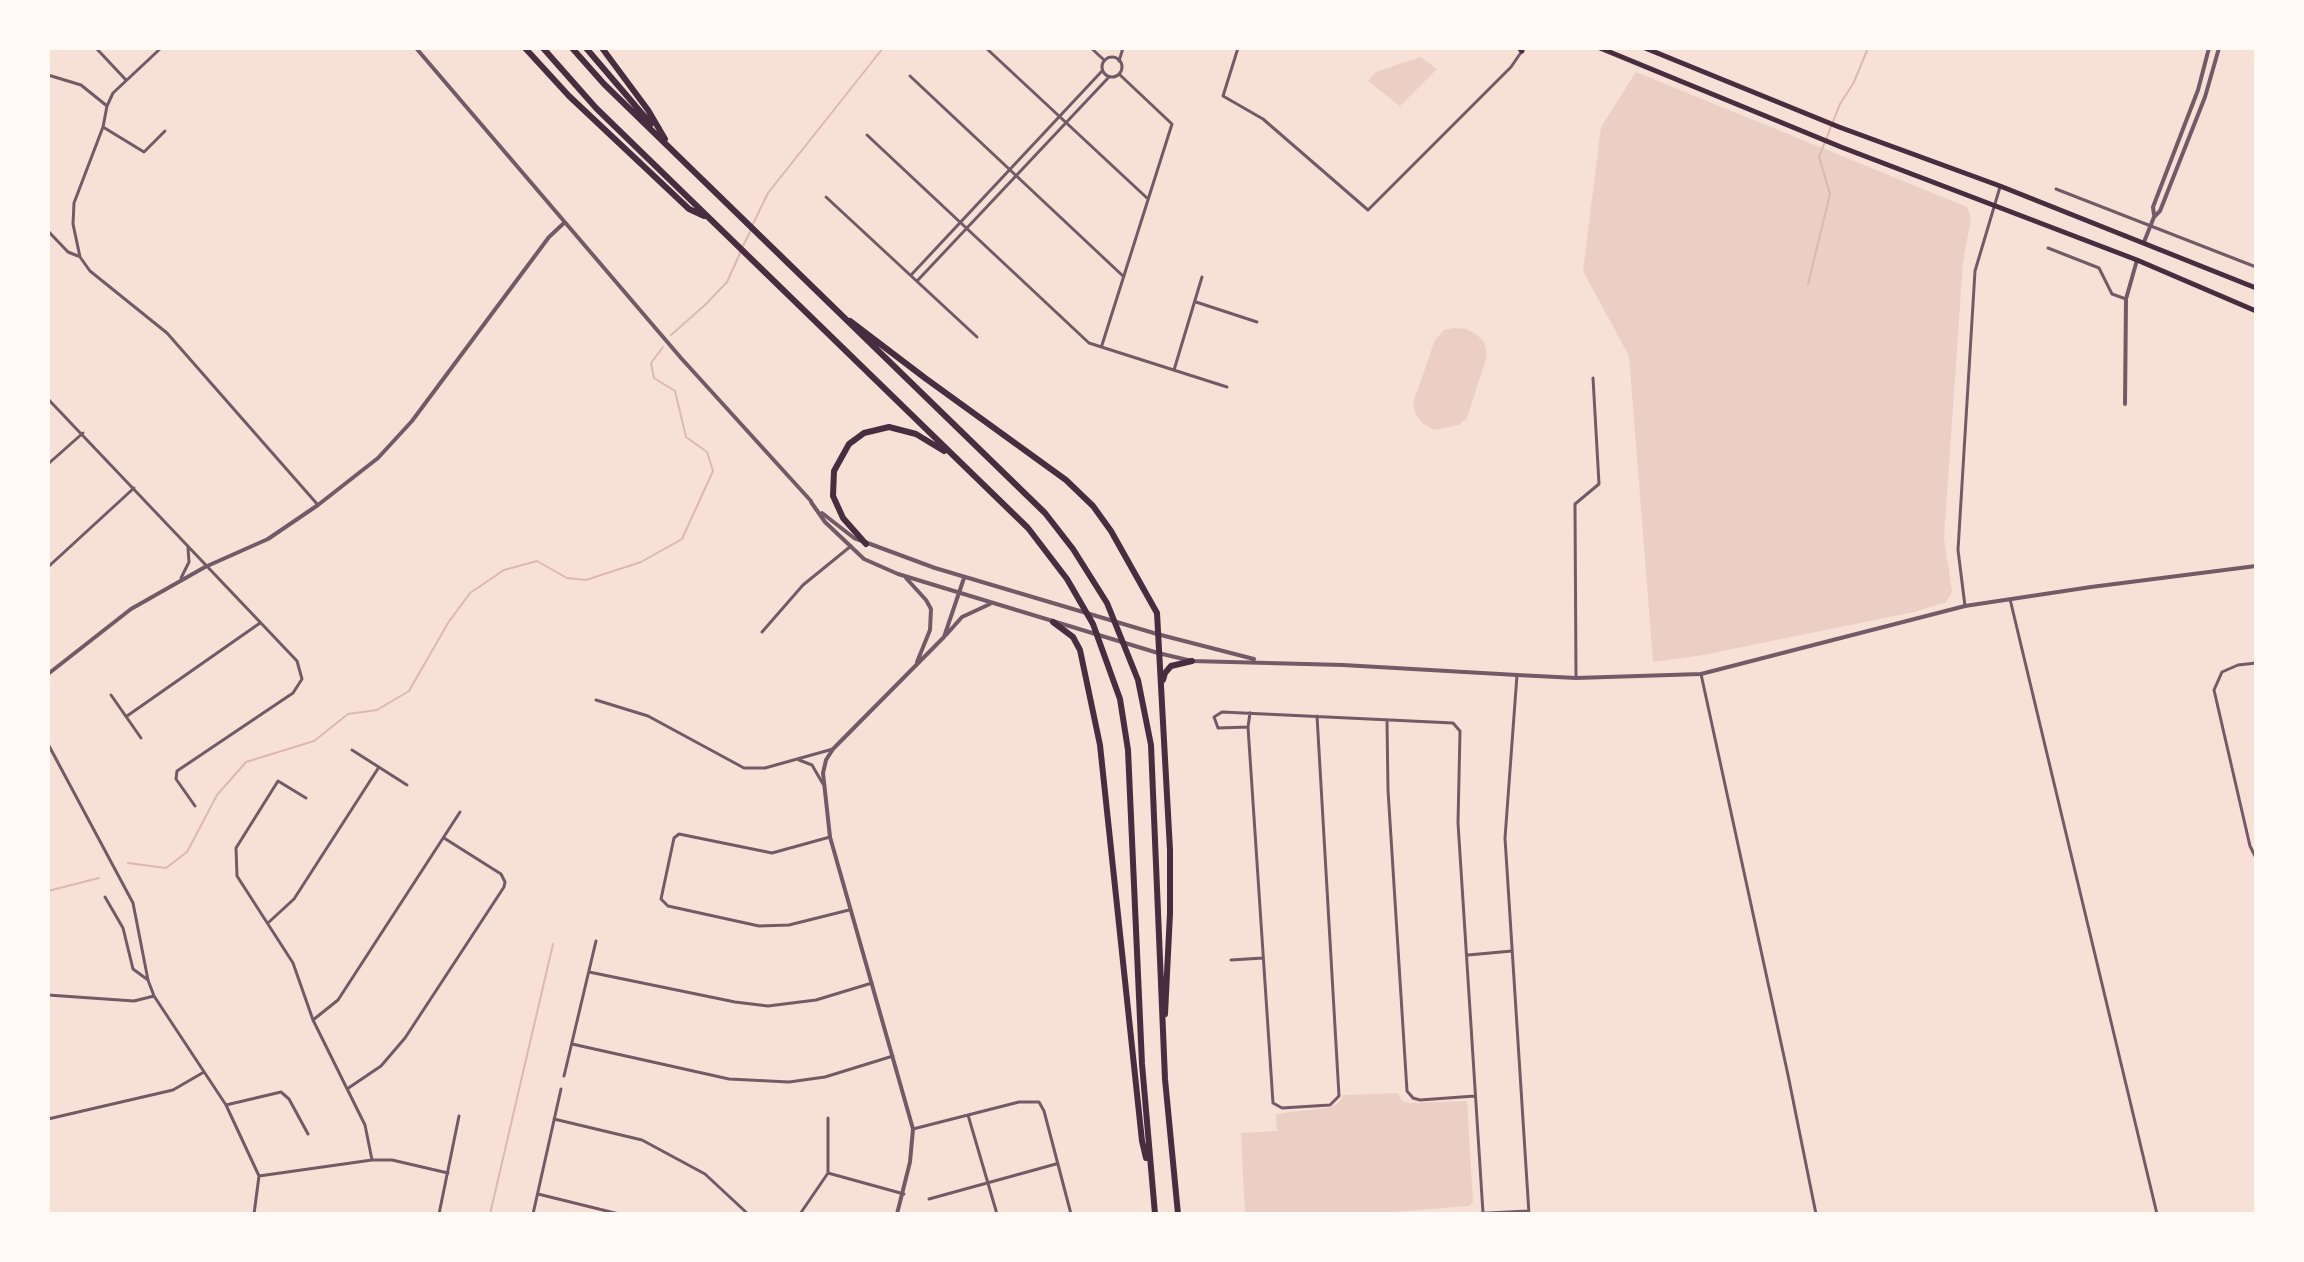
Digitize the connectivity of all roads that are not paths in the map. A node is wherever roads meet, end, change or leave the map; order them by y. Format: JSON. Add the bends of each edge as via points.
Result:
{"nodes":[{"id":1,"x":96,"y":48,"type":"edge"},
{"id":2,"x":161,"y":48,"type":"edge"},
{"id":3,"x":416,"y":48,"type":"edge"},
{"id":4,"x":525,"y":48,"type":"edge"},
{"id":5,"x":543,"y":48,"type":"edge"},
{"id":6,"x":572,"y":48,"type":"edge"},
{"id":7,"x":586,"y":48,"type":"edge"},
{"id":8,"x":602,"y":48,"type":"edge"},
{"id":9,"x":986,"y":48,"type":"edge"},
{"id":10,"x":1091,"y":48,"type":"edge"},
{"id":11,"x":1116,"y":48,"type":"edge"},
{"id":12,"x":1123,"y":48,"type":"edge"},
{"id":13,"x":1238,"y":48,"type":"edge"},
{"id":14,"x":1600,"y":48,"type":"edge"},
{"id":15,"x":1645,"y":48,"type":"edge"},
{"id":16,"x":2209,"y":48,"type":"edge"},
{"id":17,"x":2219,"y":48,"type":"edge"},
{"id":18,"x":1522,"y":49,"type":"edge"},
{"id":19,"x":1114,"y":58,"type":"junction"},
{"id":20,"x":1104,"y":60,"type":"junction"},
{"id":21,"x":1119,"y":61,"type":"junction"},
{"id":22,"x":1102,"y":71,"type":"junction"},
{"id":23,"x":1119,"y":74,"type":"junction"},
{"id":24,"x":48,"y":75,"type":"edge"},
{"id":25,"x":910,"y":76,"type":"dead end"},
{"id":26,"x":1109,"y":77,"type":"junction"},
{"id":27,"x":126,"y":80,"type":"junction"},
{"id":28,"x":107,"y":106,"type":"junction"},
{"id":29,"x":2192,"y":107,"type":"junction"},
{"id":30,"x":2200,"y":110,"type":"junction"},
{"id":31,"x":1059,"y":116,"type":"junction"},
{"id":32,"x":1065,"y":122,"type":"junction"},
{"id":33,"x":103,"y":127,"type":"junction"},
{"id":34,"x":165,"y":131,"type":"dead end"},
{"id":35,"x":867,"y":135,"type":"dead end"},
{"id":36,"x":671,"y":148,"type":"junction"},
{"id":37,"x":2172,"y":158,"type":"junction"},
{"id":38,"x":2180,"y":161,"type":"junction"},
{"id":39,"x":1009,"y":169,"type":"junction"},
{"id":40,"x":1016,"y":175,"type":"junction"},
{"id":41,"x":2000,"y":186,"type":"junction"},
{"id":42,"x":2161,"y":186,"type":"junction"},
{"id":43,"x":2056,"y":189,"type":"dead end"},
{"id":44,"x":2169,"y":189,"type":"junction"},
{"id":45,"x":826,"y":197,"type":"dead end"},
{"id":46,"x":1148,"y":199,"type":"junction"},
{"id":47,"x":1993,"y":204,"type":"junction"},
{"id":48,"x":2154,"y":217,"type":"junction"},
{"id":49,"x":711,"y":219,"type":"junction"},
{"id":50,"x":960,"y":222,"type":"junction"},
{"id":51,"x":564,"y":223,"type":"junction"},
{"id":52,"x":2151,"y":227,"type":"junction"},
{"id":53,"x":966,"y":228,"type":"junction"},
{"id":54,"x":48,"y":231,"type":"edge"},
{"id":55,"x":2144,"y":242,"type":"junction"},
{"id":56,"x":2048,"y":248,"type":"dead end"},
{"id":57,"x":80,"y":257,"type":"junction"},
{"id":58,"x":2137,"y":260,"type":"junction"},
{"id":59,"x":2256,"y":267,"type":"edge"},
{"id":60,"x":912,"y":274,"type":"junction"},
{"id":61,"x":1124,"y":276,"type":"junction"},
{"id":62,"x":1202,"y":277,"type":"dead end"},
{"id":63,"x":918,"y":280,"type":"junction"},
{"id":64,"x":2256,"y":288,"type":"edge"},
{"id":65,"x":2126,"y":299,"type":"junction"},
{"id":66,"x":1196,"y":302,"type":"junction"},
{"id":67,"x":834,"y":309,"type":"junction"},
{"id":68,"x":2256,"y":311,"type":"edge"},
{"id":69,"x":1257,"y":322,"type":"dead end"},
{"id":70,"x":977,"y":337,"type":"dead end"},
{"id":71,"x":1102,"y":346,"type":"junction"},
{"id":72,"x":1174,"y":370,"type":"junction"},
{"id":73,"x":1593,"y":378,"type":"dead end"},
{"id":74,"x":1227,"y":387,"type":"dead end"},
{"id":75,"x":48,"y":399,"type":"edge"},
{"id":76,"x":2125,"y":404,"type":"dead end"},
{"id":77,"x":83,"y":433,"type":"junction"},
{"id":78,"x":953,"y":457,"type":"junction"},
{"id":79,"x":48,"y":464,"type":"edge"},
{"id":80,"x":134,"y":488,"type":"junction"},
{"id":81,"x":811,"y":502,"type":"junction"},
{"id":82,"x":318,"y":505,"type":"junction"},
{"id":83,"x":866,"y":544,"type":"junction"},
{"id":84,"x":851,"y":546,"type":"junction"},
{"id":85,"x":188,"y":548,"type":"junction"},
{"id":86,"x":2256,"y":566,"type":"edge"},
{"id":87,"x":48,"y":567,"type":"edge"},
{"id":88,"x":205,"y":567,"type":"junction"},
{"id":89,"x":905,"y":576,"type":"junction"},
{"id":90,"x":964,"y":578,"type":"junction"},
{"id":91,"x":179,"y":582,"type":"junction"},
{"id":92,"x":959,"y":593,"type":"junction"},
{"id":93,"x":2010,"y":599,"type":"junction"},
{"id":94,"x":993,"y":603,"type":"junction"},
{"id":95,"x":1965,"y":606,"type":"junction"},
{"id":96,"x":1053,"y":622,"type":"junction"},
{"id":97,"x":260,"y":623,"type":"junction"},
{"id":98,"x":762,"y":632,"type":"dead end"},
{"id":99,"x":1157,"y":634,"type":"junction"},
{"id":100,"x":944,"y":637,"type":"junction"},
{"id":101,"x":1158,"y":653,"type":"junction"},
{"id":102,"x":1192,"y":661,"type":"junction"},
{"id":103,"x":1264,"y":662,"type":"junction"},
{"id":104,"x":2256,"y":663,"type":"edge"},
{"id":105,"x":915,"y":666,"type":"junction"},
{"id":106,"x":48,"y":674,"type":"edge"},
{"id":107,"x":1701,"y":674,"type":"junction"},
{"id":108,"x":1517,"y":675,"type":"junction"},
{"id":109,"x":1576,"y":678,"type":"junction"},
{"id":110,"x":1162,"y":687,"type":"junction"},
{"id":111,"x":111,"y":695,"type":"dead end"},
{"id":112,"x":596,"y":700,"type":"dead end"},
{"id":113,"x":1250,"y":713,"type":"junction"},
{"id":114,"x":127,"y":716,"type":"junction"},
{"id":115,"x":1317,"y":716,"type":"junction"},
{"id":116,"x":1387,"y":721,"type":"junction"},
{"id":117,"x":1248,"y":727,"type":"junction"},
{"id":118,"x":141,"y":738,"type":"dead end"},
{"id":119,"x":48,"y":744,"type":"edge"},
{"id":120,"x":833,"y":749,"type":"junction"},
{"id":121,"x":352,"y":750,"type":"dead end"},
{"id":122,"x":795,"y":760,"type":"junction"},
{"id":123,"x":379,"y":767,"type":"junction"},
{"id":124,"x":407,"y":785,"type":"dead end"},
{"id":125,"x":823,"y":785,"type":"junction"},
{"id":126,"x":306,"y":798,"type":"dead end"},
{"id":127,"x":195,"y":806,"type":"dead end"},
{"id":128,"x":460,"y":812,"type":"dead end"},
{"id":129,"x":830,"y":837,"type":"junction"},
{"id":130,"x":444,"y":838,"type":"junction"},
{"id":131,"x":2256,"y":858,"type":"edge"},
{"id":132,"x":105,"y":897,"type":"dead end"},
{"id":133,"x":849,"y":910,"type":"junction"},
{"id":134,"x":269,"y":922,"type":"junction"},
{"id":135,"x":596,"y":941,"type":"dead end"},
{"id":136,"x":1512,"y":951,"type":"junction"},
{"id":137,"x":1467,"y":955,"type":"junction"},
{"id":138,"x":1263,"y":958,"type":"junction"},
{"id":139,"x":1231,"y":960,"type":"dead end"},
{"id":140,"x":589,"y":972,"type":"junction"},
{"id":141,"x":148,"y":980,"type":"junction"},
{"id":142,"x":872,"y":983,"type":"junction"},
{"id":143,"x":48,"y":995,"type":"edge"},
{"id":144,"x":154,"y":996,"type":"junction"},
{"id":145,"x":313,"y":1020,"type":"junction"},
{"id":146,"x":572,"y":1044,"type":"junction"},
{"id":147,"x":1163,"y":1047,"type":"junction"},
{"id":148,"x":893,"y":1056,"type":"junction"},
{"id":149,"x":204,"y":1072,"type":"junction"},
{"id":150,"x":564,"y":1076,"type":"dead end"},
{"id":151,"x":347,"y":1089,"type":"junction"},
{"id":152,"x":561,"y":1089,"type":"dead end"},
{"id":153,"x":1475,"y":1096,"type":"junction"},
{"id":154,"x":226,"y":1105,"type":"junction"},
{"id":155,"x":968,"y":1115,"type":"junction"},
{"id":156,"x":459,"y":1116,"type":"dead end"},
{"id":157,"x":828,"y":1118,"type":"dead end"},
{"id":158,"x":48,"y":1119,"type":"edge"},
{"id":159,"x":554,"y":1119,"type":"junction"},
{"id":160,"x":913,"y":1129,"type":"junction"},
{"id":161,"x":308,"y":1134,"type":"dead end"},
{"id":162,"x":372,"y":1160,"type":"junction"},
{"id":163,"x":1058,"y":1164,"type":"junction"},
{"id":164,"x":448,"y":1173,"type":"junction"},
{"id":165,"x":828,"y":1173,"type":"junction"},
{"id":166,"x":259,"y":1176,"type":"junction"},
{"id":167,"x":1151,"y":1176,"type":"junction"},
{"id":168,"x":988,"y":1183,"type":"junction"},
{"id":169,"x":537,"y":1194,"type":"junction"},
{"id":170,"x":904,"y":1194,"type":"junction"},
{"id":171,"x":929,"y":1199,"type":"dead end"},
{"id":172,"x":1528,"y":1212,"type":"edge"},
{"id":173,"x":1483,"y":1213,"type":"edge"},
{"id":174,"x":254,"y":1214,"type":"edge"},
{"id":175,"x":439,"y":1214,"type":"edge"},
{"id":176,"x":533,"y":1214,"type":"edge"},
{"id":177,"x":619,"y":1214,"type":"edge"},
{"id":178,"x":748,"y":1214,"type":"edge"},
{"id":179,"x":800,"y":1214,"type":"edge"},
{"id":180,"x":897,"y":1214,"type":"edge"},
{"id":181,"x":997,"y":1214,"type":"edge"},
{"id":182,"x":1071,"y":1214,"type":"edge"},
{"id":183,"x":1155,"y":1214,"type":"edge"},
{"id":184,"x":1178,"y":1214,"type":"edge"},
{"id":185,"x":1468,"y":1214,"type":"edge"},
{"id":186,"x":1816,"y":1214,"type":"edge"},
{"id":187,"x":2157,"y":1214,"type":"edge"}],
"edges":[{"from":1,"to":27,"type":"street"},
{"from":2,"to":27,"type":"street"},
{"from":3,"to":51,"type":"street"},
{"from":4,"to":49,"type":"highway","via":[[689,209]]},
{"from":5,"to":49,"type":"highway","via":[[596,108]]},
{"from":6,"to":36,"type":"highway"},
{"from":7,"to":36,"type":"highway"},
{"from":8,"to":36,"type":"highway"},
{"from":9,"to":31,"type":"street"},
{"from":10,"to":20,"type":"street"},
{"from":11,"to":19,"type":"street"},
{"from":12,"to":21,"type":"street"},
{"from":13,"to":18,"type":"street","via":[[1223,96],[1263,119],[1368,210],[1511,67]]},
{"from":14,"to":47,"type":"main road"},
{"from":15,"to":41,"type":"main road"},
{"from":16,"to":29,"type":"street"},
{"from":17,"to":30,"type":"street"},
{"from":19,"to":20,"type":"street"},
{"from":19,"to":21,"type":"street"},
{"from":20,"to":22,"type":"street"},
{"from":21,"to":23,"type":"street"},
{"from":22,"to":26,"type":"street"},
{"from":22,"to":31,"type":"street"},
{"from":23,"to":26,"type":"street"},
{"from":23,"to":46,"type":"street","via":[[1172,124]]},
{"from":24,"to":28,"type":"street","via":[[81,85]]},
{"from":25,"to":39,"type":"street"},
{"from":26,"to":32,"type":"street"},
{"from":27,"to":28,"type":"street"},
{"from":28,"to":33,"type":"street"},
{"from":29,"to":30,"type":"street"},
{"from":29,"to":37,"type":"street"},
{"from":30,"to":38,"type":"street"},
{"from":31,"to":32,"type":"street"},
{"from":31,"to":39,"type":"street"},
{"from":32,"to":40,"type":"street"},
{"from":32,"to":46,"type":"street"},
{"from":33,"to":34,"type":"street","via":[[144,152]]},
{"from":33,"to":57,"type":"street","via":[[74,203]]},
{"from":35,"to":50,"type":"street"},
{"from":36,"to":67,"type":"highway"},
{"from":37,"to":38,"type":"street"},
{"from":37,"to":42,"type":"street"},
{"from":38,"to":44,"type":"street"},
{"from":39,"to":40,"type":"street"},
{"from":39,"to":50,"type":"street"},
{"from":40,"to":53,"type":"street"},
{"from":40,"to":61,"type":"street"},
{"from":41,"to":47,"type":"street"},
{"from":41,"to":55,"type":"main road"},
{"from":42,"to":44,"type":"street"},
{"from":42,"to":48,"type":"street"},
{"from":43,"to":52,"type":"street"},
{"from":44,"to":48,"type":"street"},
{"from":45,"to":60,"type":"street"},
{"from":46,"to":61,"type":"street"},
{"from":47,"to":58,"type":"main road"},
{"from":47,"to":95,"type":"street","via":[[1974,282],[1958,550]]},
{"from":48,"to":52,"type":"street"},
{"from":49,"to":78,"type":"highway"},
{"from":50,"to":53,"type":"street"},
{"from":50,"to":60,"type":"street"},
{"from":51,"to":81,"type":"street"},
{"from":51,"to":82,"type":"street","via":[[412,421],[378,458]]},
{"from":52,"to":55,"type":"street"},
{"from":52,"to":59,"type":"street"},
{"from":53,"to":63,"type":"street"},
{"from":53,"to":71,"type":"street","via":[[1089,343]]},
{"from":54,"to":57,"type":"street"},
{"from":55,"to":64,"type":"main road"},
{"from":56,"to":65,"type":"street","via":[[2099,268],[2112,294]]},
{"from":57,"to":82,"type":"street","via":[[167,333]]},
{"from":58,"to":65,"type":"street"},
{"from":58,"to":68,"type":"main road"},
{"from":60,"to":63,"type":"street"},
{"from":61,"to":71,"type":"street"},
{"from":62,"to":66,"type":"street"},
{"from":63,"to":70,"type":"street"},
{"from":65,"to":76,"type":"street"},
{"from":66,"to":69,"type":"street"},
{"from":66,"to":72,"type":"street"},
{"from":67,"to":99,"type":"highway","via":[[1081,494],[1105,521],[1133,568],[1157,613]]},
{"from":67,"to":147,"type":"highway","via":[[1045,513],[1098,587],[1121,632],[1138,680],[1152,768]]},
{"from":71,"to":72,"type":"street"},
{"from":72,"to":74,"type":"street"},
{"from":73,"to":109,"type":"street","via":[[1599,484],[1575,504]]},
{"from":75,"to":77,"type":"street"},
{"from":77,"to":79,"type":"street"},
{"from":77,"to":80,"type":"street"},
{"from":78,"to":83,"type":"highway","via":[[899,428],[872,430],[849,444],[834,471],[833,496],[843,518]]},
{"from":78,"to":167,"type":"highway","via":[[1028,528],[1067,579],[1093,624],[1120,699],[1128,750]]},
{"from":80,"to":85,"type":"street"},
{"from":80,"to":87,"type":"street"},
{"from":81,"to":83,"type":"street"},
{"from":81,"to":84,"type":"street"},
{"from":82,"to":88,"type":"street","via":[[268,539]]},
{"from":83,"to":90,"type":"street"},
{"from":84,"to":89,"type":"street","via":[[864,559]]},
{"from":84,"to":98,"type":"street","via":[[803,585]]},
{"from":85,"to":88,"type":"street"},
{"from":85,"to":91,"type":"street","via":[[189,562]]},
{"from":86,"to":93,"type":"street"},
{"from":88,"to":91,"type":"street"},
{"from":88,"to":97,"type":"street"},
{"from":89,"to":92,"type":"street"},
{"from":89,"to":105,"type":"street","via":[[931,609],[930,630]]},
{"from":90,"to":92,"type":"street"},
{"from":90,"to":99,"type":"street"},
{"from":91,"to":106,"type":"street","via":[[131,609]]},
{"from":92,"to":94,"type":"street"},
{"from":92,"to":100,"type":"street"},
{"from":93,"to":95,"type":"street"},
{"from":93,"to":187,"type":"street"},
{"from":94,"to":96,"type":"street"},
{"from":94,"to":100,"type":"street","via":[[962,617]]},
{"from":95,"to":107,"type":"street"},
{"from":96,"to":101,"type":"street"},
{"from":96,"to":167,"type":"highway","via":[[1080,650],[1100,745],[1142,1141]]},
{"from":97,"to":114,"type":"street"},
{"from":97,"to":127,"type":"street","via":[[297,661],[302,679],[293,693],[177,771],[176,779]]},
{"from":99,"to":101,"type":"highway"},
{"from":99,"to":103,"type":"street"},
{"from":100,"to":105,"type":"street"},
{"from":101,"to":102,"type":"street"},
{"from":101,"to":110,"type":"highway"},
{"from":102,"to":103,"type":"street"},
{"from":102,"to":110,"type":"highway","via":[[1167,668]]},
{"from":103,"to":108,"type":"street"},
{"from":104,"to":131,"type":"street","via":[[2222,672],[2214,690]]},
{"from":105,"to":120,"type":"street"},
{"from":107,"to":109,"type":"street"},
{"from":107,"to":186,"type":"street"},
{"from":108,"to":109,"type":"street"},
{"from":108,"to":136,"type":"street","via":[[1505,838]]},
{"from":110,"to":147,"type":"highway","via":[[1170,913]]},
{"from":111,"to":114,"type":"street"},
{"from":112,"to":122,"type":"street","via":[[648,716],[744,768]]},
{"from":113,"to":115,"type":"street"},
{"from":113,"to":117,"type":"street"},
{"from":113,"to":117,"type":"street","via":[[1222,712],[1214,717],[1218,728]]},
{"from":114,"to":118,"type":"street"},
{"from":115,"to":116,"type":"street"},
{"from":115,"to":138,"type":"street","via":[[1339,1096],[1330,1105],[1273,1103]]},
{"from":116,"to":137,"type":"street","via":[[1453,723],[1460,731],[1458,823]]},
{"from":116,"to":153,"type":"street","via":[[1407,1091],[1420,1100]]},
{"from":117,"to":138,"type":"street"},
{"from":119,"to":141,"type":"street","via":[[133,903]]},
{"from":120,"to":122,"type":"street"},
{"from":120,"to":125,"type":"street"},
{"from":121,"to":123,"type":"street"},
{"from":122,"to":125,"type":"street","via":[[812,765]]},
{"from":123,"to":124,"type":"street"},
{"from":123,"to":134,"type":"street","via":[[294,899]]},
{"from":125,"to":129,"type":"street"},
{"from":126,"to":134,"type":"street","via":[[278,781],[236,848],[237,876]]},
{"from":128,"to":130,"type":"street"},
{"from":129,"to":133,"type":"street"},
{"from":129,"to":133,"type":"street","via":[[772,853],[679,834],[661,899],[759,926],[789,925]]},
{"from":130,"to":145,"type":"street","via":[[338,1000]]},
{"from":130,"to":151,"type":"street","via":[[501,874],[504,887],[405,1038],[381,1066]]},
{"from":132,"to":141,"type":"street","via":[[123,928],[133,969]]},
{"from":133,"to":142,"type":"street"},
{"from":134,"to":145,"type":"street","via":[[293,963]]},
{"from":135,"to":140,"type":"street"},
{"from":136,"to":137,"type":"street"},
{"from":136,"to":172,"type":"street"},
{"from":137,"to":153,"type":"street"},
{"from":138,"to":139,"type":"street"},
{"from":140,"to":142,"type":"street","via":[[768,1006],[816,1000]]},
{"from":140,"to":146,"type":"street"},
{"from":141,"to":144,"type":"street"},
{"from":142,"to":148,"type":"street"},
{"from":143,"to":144,"type":"street","via":[[134,1001]]},
{"from":144,"to":149,"type":"street"},
{"from":145,"to":151,"type":"street"},
{"from":146,"to":148,"type":"street","via":[[729,1079],[789,1082]]},
{"from":146,"to":150,"type":"street"},
{"from":147,"to":184,"type":"highway"},
{"from":148,"to":160,"type":"street"},
{"from":149,"to":154,"type":"street"},
{"from":149,"to":158,"type":"street","via":[[173,1090]]},
{"from":151,"to":162,"type":"street","via":[[365,1125]]},
{"from":152,"to":159,"type":"street"},
{"from":153,"to":173,"type":"street"},
{"from":154,"to":161,"type":"street","via":[[281,1092]]},
{"from":154,"to":166,"type":"street"},
{"from":155,"to":160,"type":"street"},
{"from":155,"to":163,"type":"street","via":[[1039,1102]]},
{"from":155,"to":168,"type":"street"},
{"from":156,"to":164,"type":"street"},
{"from":157,"to":165,"type":"street"},
{"from":159,"to":169,"type":"street"},
{"from":159,"to":178,"type":"street","via":[[642,1140],[705,1174]]},
{"from":160,"to":170,"type":"street"},
{"from":162,"to":164,"type":"street"},
{"from":162,"to":166,"type":"street"},
{"from":163,"to":168,"type":"street"},
{"from":163,"to":182,"type":"street"},
{"from":164,"to":175,"type":"street"},
{"from":165,"to":170,"type":"street"},
{"from":165,"to":179,"type":"street"},
{"from":166,"to":174,"type":"street"},
{"from":167,"to":183,"type":"highway"},
{"from":168,"to":171,"type":"street"},
{"from":168,"to":181,"type":"street"},
{"from":169,"to":176,"type":"street"},
{"from":169,"to":177,"type":"street"},
{"from":170,"to":180,"type":"street"},
{"from":172,"to":173,"type":"street"},
{"from":173,"to":185,"type":"street"}]}
